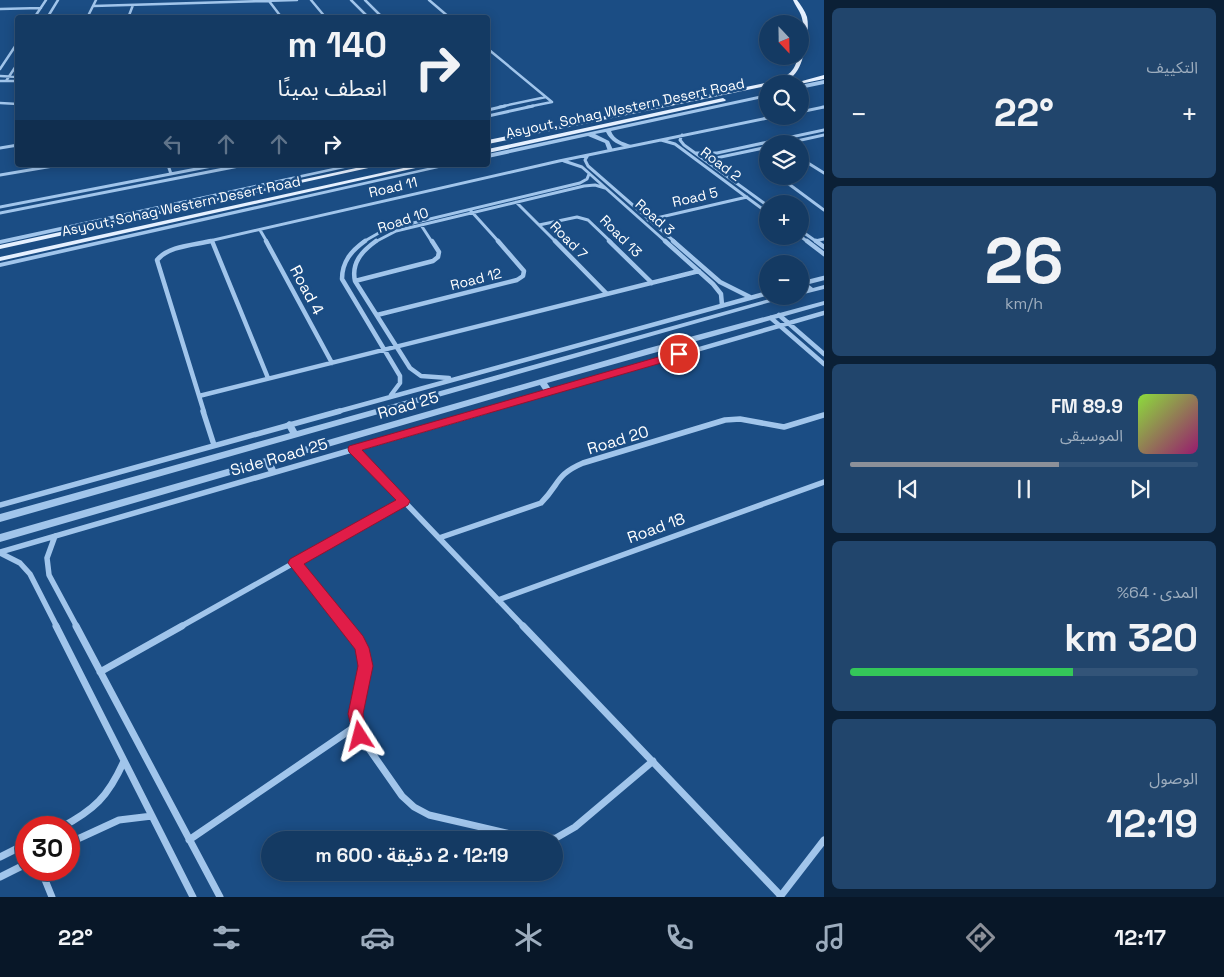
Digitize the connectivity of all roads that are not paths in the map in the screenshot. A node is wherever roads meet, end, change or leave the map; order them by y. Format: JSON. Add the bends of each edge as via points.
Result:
{"nodes":[{"id":1,"x":46,"y":0,"type":"edge"},
{"id":2,"x":58,"y":0,"type":"edge"},
{"id":3,"x":96,"y":0,"type":"edge"},
{"id":4,"x":297,"y":0,"type":"edge"},
{"id":5,"x":311,"y":0,"type":"edge"},
{"id":6,"x":352,"y":0,"type":"edge"},
{"id":7,"x":366,"y":0,"type":"edge"},
{"id":8,"x":429,"y":0,"type":"edge"},
{"id":9,"x":795,"y":0,"type":"edge"},
{"id":10,"x":210,"y":1,"type":"edge"},
{"id":11,"x":269,"y":1,"type":"edge"},
{"id":12,"x":133,"y":5,"type":"junction"},
{"id":13,"x":93,"y":6,"type":"junction"},
{"id":14,"x":41,"y":8,"type":"junction"},
{"id":15,"x":2,"y":9,"type":"edge"},
{"id":16,"x":0,"y":14,"type":"edge"},
{"id":17,"x":36,"y":15,"type":"edge"},
{"id":18,"x":49,"y":15,"type":"edge"},
{"id":19,"x":88,"y":15,"type":"edge"},
{"id":20,"x":129,"y":15,"type":"edge"},
{"id":21,"x":280,"y":15,"type":"edge"},
{"id":22,"x":324,"y":15,"type":"edge"},
{"id":23,"x":366,"y":15,"type":"edge"},
{"id":24,"x":380,"y":15,"type":"edge"},
{"id":25,"x":446,"y":15,"type":"edge"},
{"id":26,"x":15,"y":46,"type":"edge"},
{"id":27,"x":490,"y":51,"type":"edge"},
{"id":28,"x":15,"y":67,"type":"edge"},
{"id":29,"x":0,"y":69,"type":"edge"},
{"id":30,"x":0,"y":76,"type":"edge"},
{"id":31,"x":9,"y":76,"type":"junction"},
{"id":32,"x":15,"y":76,"type":"edge"},
{"id":33,"x":824,"y":77,"type":"edge"},
{"id":34,"x":809,"y":80,"type":"edge"},
{"id":35,"x":0,"y":81,"type":"edge"},
{"id":36,"x":6,"y":81,"type":"junction"},
{"id":37,"x":15,"y":81,"type":"edge"},
{"id":38,"x":824,"y":82,"type":"edge"},
{"id":39,"x":809,"y":85,"type":"edge"},
{"id":40,"x":759,"y":92,"type":"edge"},
{"id":41,"x":546,"y":97,"type":"junction"},
{"id":42,"x":759,"y":97,"type":"edge"},
{"id":43,"x":0,"y":103,"type":"edge"},
{"id":44,"x":15,"y":104,"type":"edge"},
{"id":45,"x":824,"y":107,"type":"edge"},
{"id":46,"x":490,"y":110,"type":"edge"},
{"id":47,"x":809,"y":110,"type":"edge"},
{"id":48,"x":490,"y":116,"type":"edge"},
{"id":49,"x":759,"y":120,"type":"edge"},
{"id":50,"x":608,"y":130,"type":"junction"},
{"id":51,"x":824,"y":130,"type":"edge"},
{"id":52,"x":813,"y":133,"type":"junction"},
{"id":53,"x":589,"y":134,"type":"junction"},
{"id":54,"x":682,"y":135,"type":"junction"},
{"id":55,"x":824,"y":135,"type":"edge"},
{"id":56,"x":818,"y":136,"type":"junction"},
{"id":57,"x":809,"y":138,"type":"edge"},
{"id":58,"x":658,"y":140,"type":"junction"},
{"id":59,"x":824,"y":140,"type":"edge"},
{"id":60,"x":490,"y":142,"type":"edge"},
{"id":61,"x":15,"y":146,"type":"edge"},
{"id":62,"x":630,"y":146,"type":"junction"},
{"id":63,"x":0,"y":148,"type":"edge"},
{"id":64,"x":759,"y":149,"type":"edge"},
{"id":65,"x":610,"y":150,"type":"junction"},
{"id":66,"x":490,"y":151,"type":"edge"},
{"id":67,"x":696,"y":154,"type":"junction"},
{"id":68,"x":588,"y":155,"type":"junction"},
{"id":69,"x":490,"y":156,"type":"edge"},
{"id":70,"x":558,"y":161,"type":"junction"},
{"id":71,"x":709,"y":163,"type":"junction"},
{"id":72,"x":809,"y":164,"type":"edge"},
{"id":73,"x":47,"y":167,"type":"edge"},
{"id":74,"x":169,"y":167,"type":"edge"},
{"id":75,"x":187,"y":167,"type":"edge"},
{"id":76,"x":206,"y":167,"type":"edge"},
{"id":77,"x":234,"y":167,"type":"edge"},
{"id":78,"x":417,"y":167,"type":"edge"},
{"id":79,"x":440,"y":167,"type":"edge"},
{"id":80,"x":353,"y":168,"type":"edge"},
{"id":81,"x":189,"y":170,"type":"junction"},
{"id":82,"x":824,"y":173,"type":"edge"},
{"id":83,"x":172,"y":174,"type":"junction"},
{"id":84,"x":589,"y":174,"type":"junction"},
{"id":85,"x":0,"y":175,"type":"edge"},
{"id":86,"x":790,"y":185,"type":"edge"},
{"id":87,"x":605,"y":188,"type":"junction"},
{"id":88,"x":752,"y":195,"type":"junction"},
{"id":89,"x":746,"y":197,"type":"junction"},
{"id":90,"x":759,"y":200,"type":"edge"},
{"id":91,"x":516,"y":202,"type":"junction"},
{"id":92,"x":759,"y":206,"type":"edge"},
{"id":93,"x":0,"y":207,"type":"edge"},
{"id":94,"x":824,"y":210,"type":"edge"},
{"id":95,"x":471,"y":211,"type":"junction"},
{"id":96,"x":0,"y":213,"type":"edge"},
{"id":97,"x":649,"y":220,"type":"junction"},
{"id":98,"x":643,"y":221,"type":"junction"},
{"id":99,"x":421,"y":225,"type":"junction"},
{"id":100,"x":539,"y":225,"type":"junction"},
{"id":101,"x":260,"y":230,"type":"junction"},
{"id":102,"x":384,"y":230,"type":"junction"},
{"id":103,"x":388,"y":234,"type":"junction"},
{"id":104,"x":809,"y":237,"type":"edge"},
{"id":105,"x":824,"y":239,"type":"edge"},
{"id":106,"x":212,"y":241,"type":"junction"},
{"id":107,"x":815,"y":241,"type":"junction"},
{"id":108,"x":0,"y":242,"type":"edge"},
{"id":109,"x":809,"y":243,"type":"edge"},
{"id":110,"x":0,"y":246,"type":"edge"},
{"id":111,"x":824,"y":247,"type":"edge"},
{"id":112,"x":824,"y":254,"type":"edge"},
{"id":113,"x":0,"y":259,"type":"edge"},
{"id":114,"x":0,"y":265,"type":"edge"},
{"id":115,"x":698,"y":271,"type":"junction"},
{"id":116,"x":824,"y":278,"type":"edge"},
{"id":117,"x":342,"y":279,"type":"junction"},
{"id":118,"x":354,"y":279,"type":"junction"},
{"id":119,"x":809,"y":282,"type":"edge"},
{"id":120,"x":652,"y":283,"type":"junction"},
{"id":121,"x":824,"y":287,"type":"edge"},
{"id":122,"x":809,"y":288,"type":"edge"},
{"id":123,"x":812,"y":290,"type":"junction"},
{"id":124,"x":809,"y":291,"type":"edge"},
{"id":125,"x":607,"y":294,"type":"junction"},
{"id":126,"x":759,"y":295,"type":"edge"},
{"id":127,"x":751,"y":297,"type":"junction"},
{"id":128,"x":824,"y":303,"type":"edge"},
{"id":129,"x":759,"y":304,"type":"edge"},
{"id":130,"x":722,"y":305,"type":"junction"},
{"id":131,"x":824,"y":313,"type":"edge"},
{"id":132,"x":377,"y":315,"type":"junction"},
{"id":133,"x":775,"y":317,"type":"junction"},
{"id":134,"x":788,"y":323,"type":"junction"},
{"id":135,"x":779,"y":325,"type":"junction"},
{"id":136,"x":640,"y":337,"type":"junction"},
{"id":137,"x":397,"y":346,"type":"junction"},
{"id":138,"x":385,"y":349,"type":"junction"},
{"id":139,"x":652,"y":350,"type":"junction"},
{"id":140,"x":824,"y":354,"type":"edge"},
{"id":141,"x":332,"y":362,"type":"junction"},
{"id":142,"x":824,"y":364,"type":"edge"},
{"id":143,"x":268,"y":378,"type":"junction"},
{"id":144,"x":457,"y":378,"type":"junction"},
{"id":145,"x":542,"y":382,"type":"junction"},
{"id":146,"x":549,"y":392,"type":"junction"},
{"id":147,"x":199,"y":396,"type":"junction"},
{"id":148,"x":390,"y":396,"type":"junction"},
{"id":149,"x":824,"y":415,"type":"edge"},
{"id":150,"x":289,"y":424,"type":"junction"},
{"id":151,"x":294,"y":435,"type":"junction"},
{"id":152,"x":214,"y":445,"type":"junction"},
{"id":153,"x":354,"y":449,"type":"junction"},
{"id":154,"x":268,"y":461,"type":"junction"},
{"id":155,"x":273,"y":472,"type":"junction"},
{"id":156,"x":824,"y":482,"type":"edge"},
{"id":157,"x":404,"y":501,"type":"junction"},
{"id":158,"x":0,"y":505,"type":"edge"},
{"id":159,"x":0,"y":518,"type":"edge"},
{"id":160,"x":55,"y":536,"type":"junction"},
{"id":161,"x":0,"y":538,"type":"edge"},
{"id":162,"x":439,"y":538,"type":"junction"},
{"id":163,"x":0,"y":552,"type":"edge"},
{"id":164,"x":295,"y":563,"type":"junction"},
{"id":165,"x":498,"y":600,"type":"junction"},
{"id":166,"x":100,"y":672,"type":"junction"},
{"id":167,"x":356,"y":726,"type":"junction"},
{"id":168,"x":124,"y":761,"type":"junction"},
{"id":169,"x":652,"y":761,"type":"junction"},
{"id":170,"x":152,"y":816,"type":"junction"},
{"id":171,"x":80,"y":817,"type":"edge"},
{"id":172,"x":80,"y":838,"type":"edge"},
{"id":173,"x":189,"y":840,"type":"junction"},
{"id":174,"x":824,"y":840,"type":"edge"},
{"id":175,"x":15,"y":850,"type":"edge"},
{"id":176,"x":0,"y":857,"type":"edge"},
{"id":177,"x":15,"y":870,"type":"edge"},
{"id":178,"x":0,"y":877,"type":"edge"},
{"id":179,"x":45,"y":881,"type":"edge"},
{"id":180,"x":781,"y":896,"type":"edge"},
{"id":181,"x":52,"y":897,"type":"edge"},
{"id":182,"x":193,"y":897,"type":"edge"},
{"id":183,"x":220,"y":897,"type":"edge"}],
"edges":[{"from":1,"to":14,"type":"street"},
{"from":2,"to":18,"type":"street"},
{"from":3,"to":13,"type":"street"},
{"from":4,"to":11,"type":"street"},
{"from":5,"to":22,"type":"street"},
{"from":6,"to":23,"type":"street"},
{"from":7,"to":24,"type":"street"},
{"from":8,"to":25,"type":"street"},
{"from":9,"to":60,"type":"main road","name":"Asyout, Sohag Western Desert Road","via":[[805,20],[806,37],[797,69],[786,78]]},
{"from":10,"to":11,"type":"street"},
{"from":10,"to":12,"type":"street"},
{"from":11,"to":21,"type":"street"},
{"from":12,"to":13,"type":"street"},
{"from":12,"to":20,"type":"street"},
{"from":13,"to":19,"type":"street"},
{"from":14,"to":15,"type":"street"},
{"from":14,"to":17,"type":"street"},
{"from":15,"to":16,"type":"street"},
{"from":26,"to":29,"type":"street"},
{"from":27,"to":41,"type":"street"},
{"from":28,"to":31,"type":"street"},
{"from":30,"to":31,"type":"street"},
{"from":31,"to":32,"type":"street"},
{"from":31,"to":36,"type":"street"},
{"from":33,"to":34,"type":"main road"},
{"from":35,"to":36,"type":"street"},
{"from":36,"to":37,"type":"street"},
{"from":38,"to":39,"type":"street"},
{"from":40,"to":66,"type":"main road","name":"Asyout, Sohag Western Desert Road"},
{"from":41,"to":46,"type":"street"},
{"from":41,"to":48,"type":"street","via":[[552,102]]},
{"from":42,"to":50,"type":"street"},
{"from":43,"to":44,"type":"street"},
{"from":45,"to":47,"type":"street"},
{"from":49,"to":54,"type":"street","name":"Road 11"},
{"from":50,"to":53,"type":"street"},
{"from":50,"to":62,"type":"street","via":[[616,141]]},
{"from":51,"to":52,"type":"street"},
{"from":52,"to":56,"type":"street"},
{"from":52,"to":67,"type":"street","via":[[717,153]]},
{"from":53,"to":65,"type":"street","via":[[603,139]]},
{"from":53,"to":69,"type":"street"},
{"from":54,"to":58,"type":"street","name":"Road 11"},
{"from":54,"to":67,"type":"street","name":"Road 2","via":[[682,142]]},
{"from":55,"to":56,"type":"street"},
{"from":56,"to":57,"type":"street"},
{"from":56,"to":59,"type":"street"},
{"from":58,"to":62,"type":"street","name":"Road 11"},
{"from":58,"to":89,"type":"street","name":"Road 2","via":[[675,144]]},
{"from":61,"to":63,"type":"street"},
{"from":62,"to":65,"type":"street","name":"Road 11"},
{"from":64,"to":71,"type":"street","via":[[722,156]]},
{"from":65,"to":68,"type":"street","name":"Road 11"},
{"from":67,"to":71,"type":"street","name":"Road 2"},
{"from":68,"to":70,"type":"street","name":"Road 11"},
{"from":68,"to":97,"type":"street","name":"Road 3","via":[[585,160],[588,166]]},
{"from":70,"to":84,"type":"street","name":"Road 3","via":[[578,165]]},
{"from":70,"to":101,"type":"street","name":"Road 11"},
{"from":71,"to":88,"type":"street","name":"Road 2"},
{"from":72,"to":82,"type":"street"},
{"from":73,"to":85,"type":"street"},
{"from":74,"to":83,"type":"street"},
{"from":75,"to":81,"type":"street"},
{"from":76,"to":81,"type":"street"},
{"from":77,"to":96,"type":"street"},
{"from":78,"to":113,"type":"main road","name":"Asyout, Sohag Western Desert Road"},
{"from":79,"to":114,"type":"street"},
{"from":80,"to":108,"type":"street"},
{"from":80,"to":110,"type":"main road","name":"Asyout, Sohag Western Desert Road"},
{"from":81,"to":83,"type":"street"},
{"from":83,"to":93,"type":"street"},
{"from":84,"to":87,"type":"street","name":"Road 3"},
{"from":84,"to":95,"type":"street","name":"Road 10","via":[[580,183]]},
{"from":86,"to":94,"type":"street"},
{"from":87,"to":91,"type":"street","name":"Road 10","via":[[584,186]]},
{"from":87,"to":98,"type":"street","name":"Road 3"},
{"from":88,"to":89,"type":"street","name":"Road 5"},
{"from":88,"to":90,"type":"street","name":"Road 2"},
{"from":89,"to":92,"type":"street","name":"Road 2"},
{"from":89,"to":97,"type":"street","name":"Road 5"},
{"from":91,"to":95,"type":"street","name":"Road 10"},
{"from":91,"to":100,"type":"street","name":"Road 7"},
{"from":95,"to":99,"type":"street","name":"Road 10"},
{"from":95,"to":102,"type":"street","name":"Road 10"},
{"from":95,"to":132,"type":"street","name":"Road 12","via":[[521,266],[523,276]]},
{"from":97,"to":98,"type":"street","name":"Road 5"},
{"from":97,"to":127,"type":"street","name":"Road 3","via":[[720,282]]},
{"from":98,"to":115,"type":"street","name":"Road 3"},
{"from":99,"to":103,"type":"street","name":"Road 10"},
{"from":99,"to":118,"type":"street","via":[[439,252],[433,261]]},
{"from":100,"to":120,"type":"street","name":"Road 13","via":[[577,217],[588,220]]},
{"from":100,"to":125,"type":"street","name":"Road 7"},
{"from":101,"to":106,"type":"street","name":"Road 11"},
{"from":101,"to":141,"type":"street","name":"Road 4"},
{"from":102,"to":103,"type":"street"},
{"from":102,"to":117,"type":"street","name":"Road 10","via":[[368,238],[348,257],[343,264]]},
{"from":103,"to":118,"type":"street","name":"Road 10","via":[[374,242],[357,261]]},
{"from":104,"to":107,"type":"street"},
{"from":105,"to":107,"type":"street"},
{"from":106,"to":143,"type":"street"},
{"from":106,"to":147,"type":"street","name":"Road 11","via":[[168,251],[157,260]]},
{"from":107,"to":111,"type":"street"},
{"from":109,"to":112,"type":"street"},
{"from":115,"to":120,"type":"street"},
{"from":115,"to":130,"type":"street","name":"Road 3","via":[[718,289]]},
{"from":116,"to":119,"type":"street"},
{"from":117,"to":118,"type":"street"},
{"from":117,"to":138,"type":"street"},
{"from":118,"to":132,"type":"street"},
{"from":120,"to":125,"type":"street"},
{"from":121,"to":123,"type":"street"},
{"from":122,"to":123,"type":"street"},
{"from":123,"to":124,"type":"street"},
{"from":125,"to":137,"type":"street"},
{"from":126,"to":127,"type":"street"},
{"from":127,"to":130,"type":"street"},
{"from":128,"to":133,"type":"street","name":"Road 25"},
{"from":129,"to":136,"type":"street","name":"Road 25"},
{"from":130,"to":144,"type":"street"},
{"from":131,"to":134,"type":"street","name":"Side Road 25"},
{"from":132,"to":137,"type":"street"},
{"from":133,"to":134,"type":"street"},
{"from":133,"to":135,"type":"street"},
{"from":133,"to":139,"type":"street","name":"Road 25"},
{"from":134,"to":135,"type":"street","name":"Side Road 25"},
{"from":134,"to":140,"type":"street"},
{"from":135,"to":142,"type":"street"},
{"from":135,"to":146,"type":"street","name":"Side Road 25"},
{"from":136,"to":139,"type":"street"},
{"from":136,"to":151,"type":"street","name":"Road 25"},
{"from":137,"to":138,"type":"street"},
{"from":137,"to":144,"type":"street","via":[[410,368],[421,376]]},
{"from":138,"to":141,"type":"street"},
{"from":138,"to":148,"type":"street","via":[[400,376],[400,383]]},
{"from":139,"to":145,"type":"street","name":"Road 25"},
{"from":141,"to":143,"type":"street"},
{"from":143,"to":147,"type":"street"},
{"from":144,"to":148,"type":"street"},
{"from":145,"to":146,"type":"street"},
{"from":145,"to":154,"type":"street","name":"Road 25"},
{"from":146,"to":153,"type":"street","name":"Side Road 25"},
{"from":147,"to":152,"type":"street","name":"Road 11"},
{"from":148,"to":150,"type":"street"},
{"from":149,"to":162,"type":"street","name":"Road 20","via":[[784,427],[740,419],[725,420],[583,463],[560,474],[541,504]]},
{"from":150,"to":151,"type":"street"},
{"from":150,"to":152,"type":"street"},
{"from":151,"to":159,"type":"street","name":"Road 25"},
{"from":152,"to":158,"type":"street"},
{"from":153,"to":155,"type":"street","name":"Side Road 25"},
{"from":153,"to":157,"type":"street"},
{"from":154,"to":155,"type":"street"},
{"from":154,"to":161,"type":"street","name":"Road 25"},
{"from":155,"to":160,"type":"street","name":"Side Road 25"},
{"from":156,"to":165,"type":"street","name":"Road 18"},
{"from":157,"to":162,"type":"street"},
{"from":157,"to":164,"type":"street"},
{"from":160,"to":163,"type":"street","name":"Side Road 25"},
{"from":160,"to":166,"type":"street","via":[[47,558],[49,575]]},
{"from":162,"to":165,"type":"street"},
{"from":163,"to":168,"type":"street","via":[[20,563],[30,574]]},
{"from":164,"to":166,"type":"street"},
{"from":164,"to":167,"type":"street","via":[[362,648],[365,666]]},
{"from":165,"to":169,"type":"street"},
{"from":166,"to":173,"type":"street"},
{"from":167,"to":169,"type":"street","via":[[376,760],[414,807],[445,820],[537,840],[556,838],[566,833]]},
{"from":167,"to":173,"type":"street"},
{"from":168,"to":170,"type":"street"},
{"from":168,"to":171,"type":"street","via":[[106,797]]},
{"from":169,"to":180,"type":"street"},
{"from":170,"to":172,"type":"street","via":[[128,816]]},
{"from":170,"to":182,"type":"street"},
{"from":173,"to":183,"type":"street"},
{"from":174,"to":180,"type":"street"},
{"from":175,"to":176,"type":"street"},
{"from":177,"to":178,"type":"street"},
{"from":179,"to":181,"type":"street"}]}
